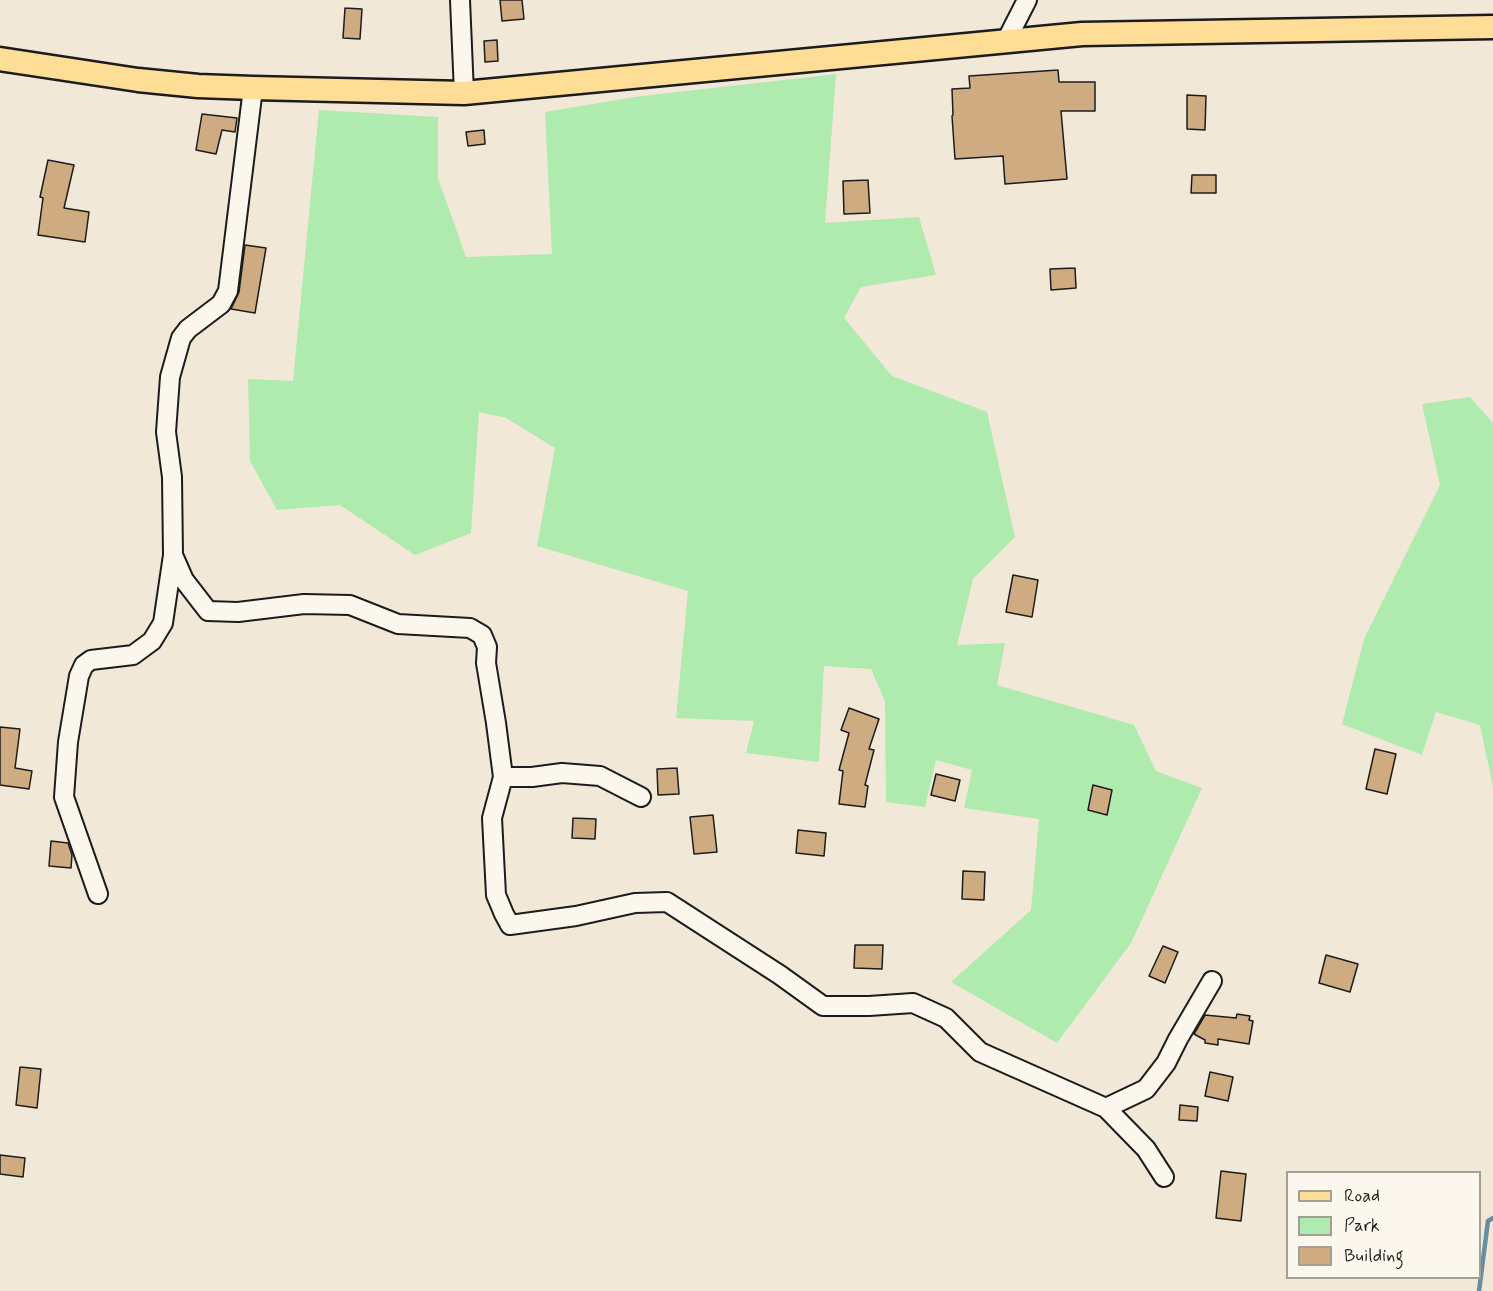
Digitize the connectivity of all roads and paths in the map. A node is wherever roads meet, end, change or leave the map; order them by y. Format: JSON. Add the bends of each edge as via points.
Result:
{"nodes":[{"id":1,"x":460,"y":0,"type":"edge"},
{"id":2,"x":1027,"y":0,"type":"edge"},
{"id":3,"x":1493,"y":27,"type":"edge"},
{"id":4,"x":1006,"y":41,"type":"junction"},
{"id":5,"x":0,"y":58,"type":"edge"},
{"id":6,"x":253,"y":88,"type":"junction"},
{"id":7,"x":465,"y":93,"type":"junction"},
{"id":8,"x":173,"y":555,"type":"junction"},
{"id":9,"x":502,"y":777,"type":"junction"},
{"id":10,"x":641,"y":797,"type":"dead end"},
{"id":11,"x":98,"y":894,"type":"dead end"},
{"id":12,"x":1212,"y":981,"type":"dead end"},
{"id":13,"x":1106,"y":1108,"type":"junction"},
{"id":14,"x":1164,"y":1177,"type":"dead end"}],
"edges":[{"from":1,"to":7,"type":"street"},
{"from":2,"to":4,"type":"street"},
{"from":3,"to":4,"type":"main road","via":[[1082,34]]},
{"from":4,"to":7,"type":"main road"},
{"from":5,"to":6,"type":"main road","via":[[138,80]]},
{"from":6,"to":7,"type":"main road"},
{"from":6,"to":8,"type":"street","via":[[228,291],[221,304],[181,338],[170,377],[166,432],[172,477]]},
{"from":8,"to":9,"type":"street","via":[[184,580],[208,611],[238,612],[304,604],[350,606],[398,624],[470,628],[482,635],[487,647]]},
{"from":8,"to":11,"type":"street","via":[[163,623],[152,641],[133,654],[91,660],[79,676],[64,797]]},
{"from":9,"to":10,"type":"street","via":[[562,773],[600,776]]},
{"from":9,"to":13,"type":"street","via":[[492,818],[496,895],[510,925],[635,903],[667,902],[823,1005],[913,1003],[946,1018],[980,1052]]},
{"from":12,"to":13,"type":"street","via":[[1166,1063],[1146,1089]]},
{"from":13,"to":14,"type":"street","via":[[1146,1149]]}]}
